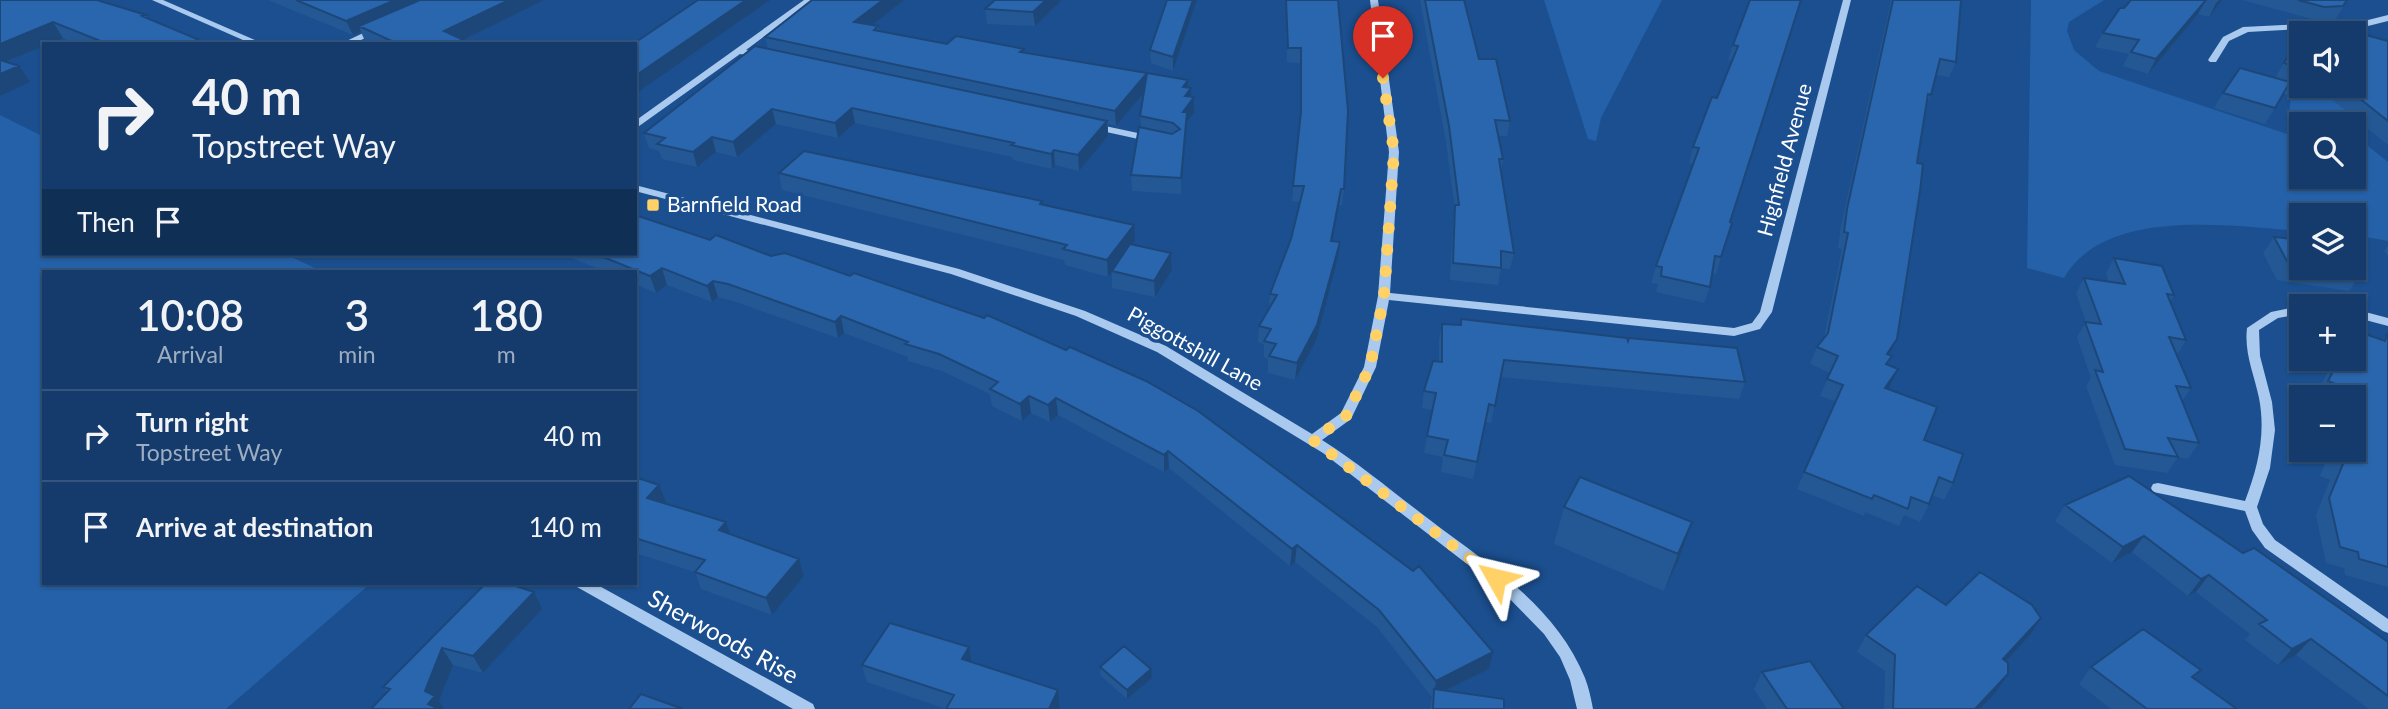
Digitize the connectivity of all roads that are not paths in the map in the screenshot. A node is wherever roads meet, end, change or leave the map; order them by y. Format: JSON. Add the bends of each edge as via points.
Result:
{"nodes":[{"id":1,"x":156,"y":0,"type":"edge"},
{"id":2,"x":808,"y":0,"type":"edge"},
{"id":3,"x":1374,"y":0,"type":"edge"},
{"id":4,"x":1847,"y":0,"type":"edge"},
{"id":5,"x":2388,"y":18,"type":"edge"},
{"id":6,"x":390,"y":24,"type":"edge"},
{"id":7,"x":2366,"y":24,"type":"edge"},
{"id":8,"x":2289,"y":27,"type":"edge"},
{"id":9,"x":255,"y":42,"type":"edge"},
{"id":10,"x":349,"y":42,"type":"edge"},
{"id":11,"x":738,"y":51,"type":"junction"},
{"id":12,"x":779,"y":60,"type":"edge"},
{"id":13,"x":2213,"y":60,"type":"dead end"},
{"id":14,"x":1078,"y":123,"type":"edge"},
{"id":15,"x":637,"y":125,"type":"edge"},
{"id":16,"x":1160,"y":141,"type":"edge"},
{"id":17,"x":637,"y":189,"type":"edge"},
{"id":18,"x":1384,"y":296,"type":"junction"},
{"id":19,"x":2289,"y":312,"type":"edge"},
{"id":20,"x":2366,"y":316,"type":"edge"},
{"id":21,"x":2388,"y":322,"type":"edge"},
{"id":22,"x":1313,"y":440,"type":"junction"},
{"id":23,"x":2158,"y":488,"type":"dead end"},
{"id":24,"x":2250,"y":507,"type":"junction"},
{"id":25,"x":586,"y":585,"type":"edge"},
{"id":26,"x":2388,"y":627,"type":"edge"},
{"id":27,"x":807,"y":709,"type":"edge"},
{"id":28,"x":1585,"y":709,"type":"edge"}],
"edges":[{"from":1,"to":9,"type":"street"},
{"from":2,"to":11,"type":"street"},
{"from":3,"to":18,"type":"street","via":[[1394,152]]},
{"from":4,"to":18,"type":"street","name":"Highfield Avenue","via":[[1766,312],[1756,326],[1734,332]]},
{"from":5,"to":7,"type":"street"},
{"from":6,"to":10,"type":"street"},
{"from":8,"to":13,"type":"street","via":[[2246,29],[2226,40]]},
{"from":11,"to":12,"type":"street"},
{"from":11,"to":15,"type":"street"},
{"from":14,"to":16,"type":"street"},
{"from":17,"to":22,"type":"street","name":"Piggottshill Lane","via":[[909,258],[1059,306],[1144,340]]},
{"from":18,"to":22,"type":"street","via":[[1370,367],[1346,416]]},
{"from":19,"to":24,"type":"street","via":[[2253,328],[2250,345],[2269,428],[2267,462]]},
{"from":20,"to":21,"type":"street"},
{"from":22,"to":28,"type":"street","name":"Piggottshill Lane","via":[[1531,608],[1573,669]]},
{"from":23,"to":24,"type":"street"},
{"from":24,"to":26,"type":"street","via":[[2270,544]]},
{"from":25,"to":27,"type":"street","name":"Sherwoods Rise"}]}
